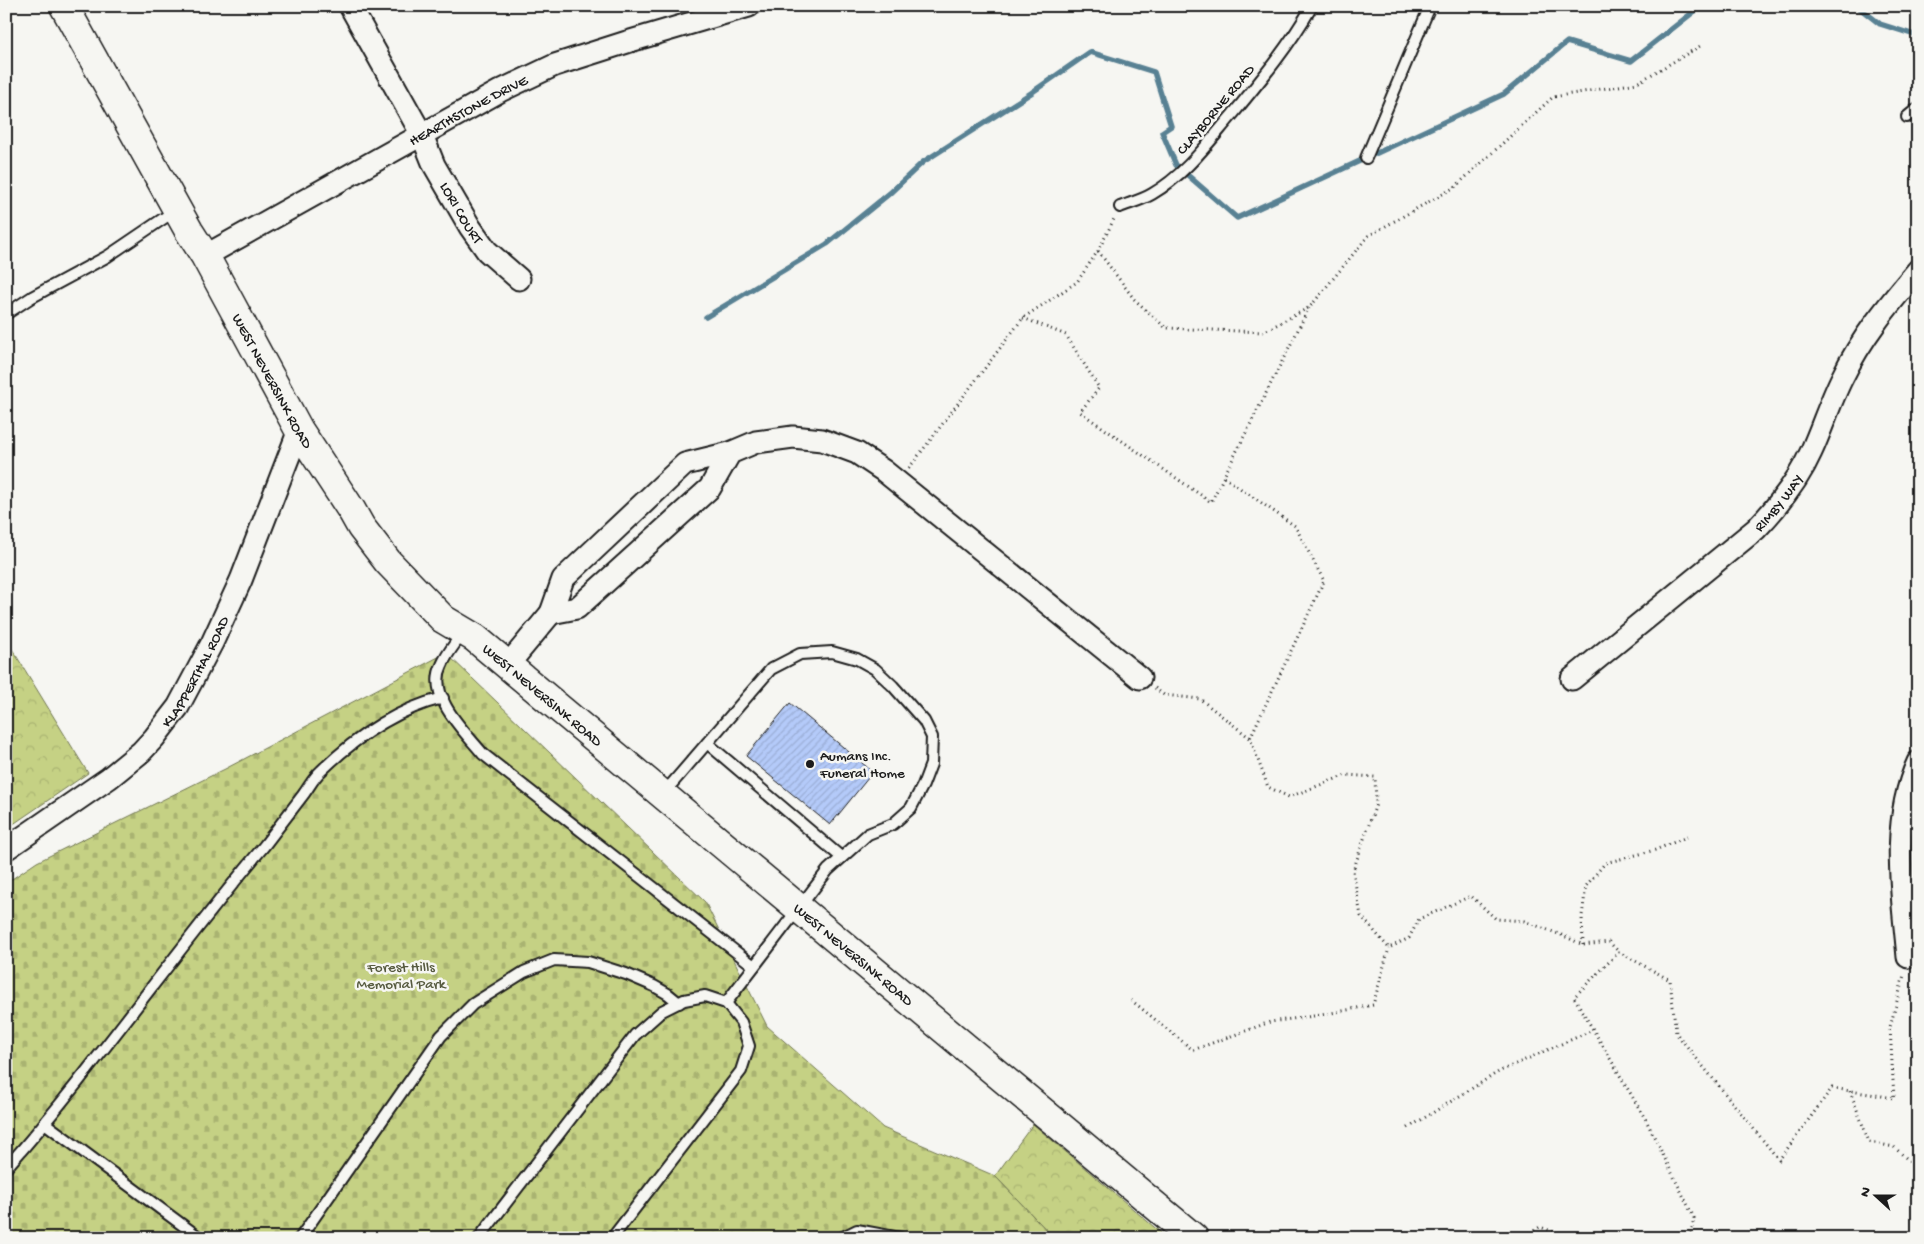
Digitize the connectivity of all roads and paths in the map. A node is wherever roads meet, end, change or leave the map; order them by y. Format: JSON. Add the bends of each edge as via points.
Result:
{"nodes":[{"id":1,"x":64,"y":6,"type":"edge"},
{"id":2,"x":350,"y":6,"type":"edge"},
{"id":3,"x":749,"y":6,"type":"edge"},
{"id":4,"x":1312,"y":6,"type":"edge"},
{"id":5,"x":1430,"y":6,"type":"edge"},
{"id":6,"x":1702,"y":46,"type":"dead end"},
{"id":7,"x":1918,"y":108,"type":"edge"},
{"id":8,"x":1907,"y":117,"type":"dead end"},
{"id":9,"x":422,"y":135,"type":"junction"},
{"id":10,"x":1366,"y":158,"type":"dead end"},
{"id":11,"x":1120,"y":207,"type":"joint"},
{"id":12,"x":177,"y":210,"type":"junction"},
{"id":13,"x":1098,"y":251,"type":"junction"},
{"id":14,"x":205,"y":256,"type":"junction"},
{"id":15,"x":1918,"y":270,"type":"edge"},
{"id":16,"x":519,"y":280,"type":"dead end"},
{"id":17,"x":1310,"y":308,"type":"junction"},
{"id":18,"x":6,"y":314,"type":"edge"},
{"id":19,"x":1023,"y":318,"type":"junction"},
{"id":20,"x":299,"y":430,"type":"junction"},
{"id":21,"x":730,"y":453,"type":"junction"},
{"id":22,"x":905,"y":472,"type":"dead end"},
{"id":23,"x":1224,"y":477,"type":"junction"},
{"id":24,"x":551,"y":613,"type":"junction"},
{"id":25,"x":464,"y":631,"type":"junction"},
{"id":26,"x":508,"y":666,"type":"junction"},
{"id":27,"x":1140,"y":678,"type":"joint"},
{"id":28,"x":1572,"y":679,"type":"dead end"},
{"id":29,"x":443,"y":698,"type":"junction"},
{"id":30,"x":1250,"y":738,"type":"junction"},
{"id":31,"x":707,"y":743,"type":"junction"},
{"id":32,"x":1918,"y":762,"type":"edge"},
{"id":33,"x":663,"y":794,"type":"junction"},
{"id":34,"x":1687,"y":837,"type":"dead end"},
{"id":35,"x":7,"y":847,"type":"edge"},
{"id":36,"x":841,"y":857,"type":"junction"},
{"id":37,"x":798,"y":907,"type":"junction"},
{"id":38,"x":1583,"y":945,"type":"junction"},
{"id":39,"x":1389,"y":948,"type":"junction"},
{"id":40,"x":1620,"y":952,"type":"junction"},
{"id":41,"x":1908,"y":957,"type":"joint"},
{"id":42,"x":754,"y":966,"type":"junction"},
{"id":43,"x":1131,"y":1000,"type":"dead end"},
{"id":44,"x":679,"y":1003,"type":"junction"},
{"id":45,"x":726,"y":1003,"type":"junction"},
{"id":46,"x":1593,"y":1030,"type":"junction"},
{"id":47,"x":1850,"y":1090,"type":"junction"},
{"id":48,"x":46,"y":1124,"type":"junction"},
{"id":49,"x":1408,"y":1128,"type":"dead end"},
{"id":50,"x":6,"y":1168,"type":"edge"},
{"id":51,"x":1918,"y":1169,"type":"edge"},
{"id":52,"x":200,"y":1238,"type":"edge"},
{"id":53,"x":300,"y":1238,"type":"edge"},
{"id":54,"x":479,"y":1238,"type":"edge"},
{"id":55,"x":612,"y":1238,"type":"edge"},
{"id":56,"x":841,"y":1238,"type":"edge"},
{"id":57,"x":900,"y":1238,"type":"edge"},
{"id":58,"x":1194,"y":1238,"type":"edge"},
{"id":59,"x":1521,"y":1238,"type":"edge"},
{"id":60,"x":1570,"y":1238,"type":"edge"},
{"id":61,"x":1690,"y":1238,"type":"edge"}],
"edges":[{"from":1,"to":12,"type":"street","name":"WEST NEVERSINK ROAD"},
{"from":2,"to":9,"type":"street","name":"LORI COURT"},
{"from":3,"to":9,"type":"street","name":"HEARTHSTONE DRIVE","via":[[554,65]]},
{"from":4,"to":11,"type":"lane","name":"CLAYBORNE ROAD","via":[[1283,51],[1201,153],[1151,194]]},
{"from":5,"to":10,"type":"lane"},
{"from":6,"to":17,"type":"path","via":[[1637,83],[1553,97],[1455,187],[1368,236]]},
{"from":7,"to":8,"type":"lane"},
{"from":9,"to":14,"type":"street","name":"HEARTHSTONE DRIVE"},
{"from":9,"to":16,"type":"street","name":"LORI COURT","via":[[434,165],[470,227],[487,251]]},
{"from":11,"to":13,"type":"path"},
{"from":12,"to":14,"type":"street","name":"WEST NEVERSINK ROAD"},
{"from":12,"to":18,"type":"lane","via":[[108,256]]},
{"from":13,"to":17,"type":"path","via":[[1134,299],[1166,328],[1263,332]]},
{"from":13,"to":19,"type":"path","via":[[1077,282]]},
{"from":14,"to":20,"type":"street","name":"WEST NEVERSINK ROAD"},
{"from":15,"to":28,"type":"street","name":"RIMBY WAY","via":[[1862,342],[1842,378],[1810,454],[1794,483],[1772,512],[1756,529]]},
{"from":17,"to":23,"type":"path"},
{"from":19,"to":22,"type":"path"},
{"from":19,"to":23,"type":"path","via":[[1066,335],[1099,388],[1080,412],[1211,502]]},
{"from":20,"to":25,"type":"street","name":"WEST NEVERSINK ROAD","via":[[360,527],[388,562],[443,619]]},
{"from":20,"to":35,"type":"street","name":"KLAPPERTHAL ROAD","via":[[241,580],[178,707],[141,752],[110,778]]},
{"from":21,"to":24,"type":"street","via":[[710,488],[578,608]]},
{"from":21,"to":24,"type":"street","via":[[685,464],[563,578]]},
{"from":21,"to":27,"type":"street","via":[[756,442],[792,437],[822,440],[857,453],[884,471]]},
{"from":23,"to":30,"type":"path","via":[[1295,526],[1324,581]]},
{"from":24,"to":26,"type":"street"},
{"from":25,"to":26,"type":"street","name":"WEST NEVERSINK ROAD"},
{"from":25,"to":29,"type":"lane","via":[[441,666],[438,686]]},
{"from":26,"to":33,"type":"street","name":"WEST NEVERSINK ROAD"},
{"from":27,"to":30,"type":"path","via":[[1164,695],[1200,699]]},
{"from":29,"to":42,"type":"lane","via":[[450,715],[483,754]]},
{"from":29,"to":48,"type":"lane","via":[[401,712],[364,735],[320,771]]},
{"from":30,"to":39,"type":"path","via":[[1268,787],[1289,797],[1346,775],[1375,777],[1376,804],[1354,871],[1361,916]]},
{"from":31,"to":33,"type":"lane"},
{"from":31,"to":36,"type":"lane"},
{"from":31,"to":36,"type":"lane","via":[[771,669],[800,654],[832,652],[857,658],[875,669],[924,721],[932,737],[930,764],[911,808],[893,824],[868,834]]},
{"from":32,"to":41,"type":"street","via":[[1902,817],[1899,861]]},
{"from":33,"to":37,"type":"street","name":"WEST NEVERSINK ROAD"},
{"from":34,"to":38,"type":"path","via":[[1605,863],[1586,886]]},
{"from":36,"to":37,"type":"lane"},
{"from":37,"to":42,"type":"lane"},
{"from":37,"to":58,"type":"street","name":"WEST NEVERSINK ROAD"},
{"from":38,"to":39,"type":"path","via":[[1524,921],[1496,919],[1471,896],[1419,920],[1409,938]]},
{"from":38,"to":40,"type":"path","via":[[1609,942]]},
{"from":39,"to":43,"type":"path","via":[[1372,1005],[1270,1022],[1193,1050]]},
{"from":40,"to":46,"type":"path","via":[[1574,997]]},
{"from":40,"to":47,"type":"path","via":[[1670,980],[1676,1033],[1779,1160],[1832,1088]]},
{"from":41,"to":47,"type":"path","via":[[1890,1027],[1894,1098]]},
{"from":42,"to":45,"type":"lane"},
{"from":44,"to":45,"type":"lane","via":[[705,996]]},
{"from":44,"to":53,"type":"lane","via":[[654,986],[588,962],[554,960],[524,972],[473,1004],[441,1036]]},
{"from":44,"to":54,"type":"lane","via":[[662,1011],[635,1035]]},
{"from":45,"to":55,"type":"lane","via":[[742,1022],[749,1046],[741,1071]]},
{"from":46,"to":49,"type":"path","via":[[1500,1071]]},
{"from":46,"to":61,"type":"path","via":[[1646,1120],[1694,1218]]},
{"from":47,"to":51,"type":"path","via":[[1869,1142],[1894,1147]]},
{"from":48,"to":50,"type":"lane"},
{"from":48,"to":52,"type":"lane"},
{"from":56,"to":57,"type":"lane","via":[[857,1230]]},
{"from":59,"to":60,"type":"path","via":[[1540,1227]]}]}
